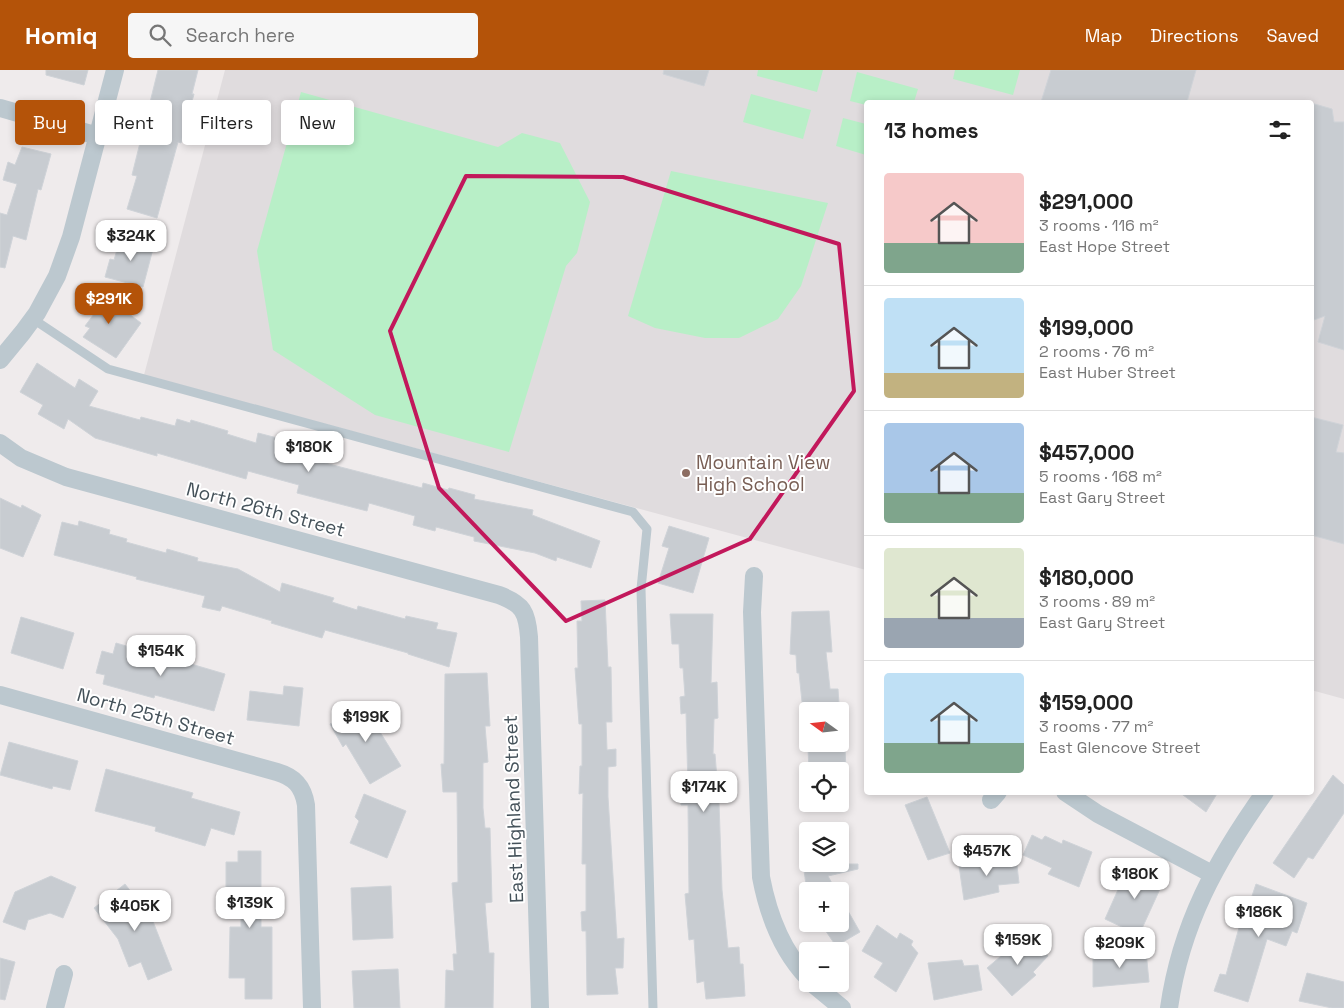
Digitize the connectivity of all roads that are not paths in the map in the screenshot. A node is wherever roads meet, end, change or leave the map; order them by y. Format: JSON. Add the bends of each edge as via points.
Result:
{"nodes":[{"id":1,"x":115,"y":70,"type":"edge"},
{"id":2,"x":107,"y":100,"type":"edge"},
{"id":3,"x":0,"y":108,"type":"edge"},
{"id":4,"x":95,"y":135,"type":"edge"},
{"id":5,"x":95,"y":145,"type":"edge"},
{"id":6,"x":33,"y":319,"type":"junction"},
{"id":7,"x":0,"y":360,"type":"edge"},
{"id":8,"x":0,"y":443,"type":"edge"},
{"id":9,"x":754,"y":576,"type":"dead end"},
{"id":10,"x":523,"y":609,"type":"joint"},
{"id":11,"x":0,"y":695,"type":"edge"},
{"id":12,"x":1070,"y":795,"type":"edge"},
{"id":13,"x":1263,"y":795,"type":"edge"},
{"id":14,"x":1212,"y":874,"type":"junction"},
{"id":15,"x":799,"y":967,"type":"edge"},
{"id":16,"x":64,"y":974,"type":"dead end"},
{"id":17,"x":821,"y":992,"type":"edge"},
{"id":18,"x":835,"y":1006,"type":"edge"},
{"id":19,"x":55,"y":1008,"type":"edge"},
{"id":20,"x":312,"y":1008,"type":"edge"},
{"id":21,"x":540,"y":1008,"type":"edge"},
{"id":22,"x":653,"y":1008,"type":"edge"},
{"id":23,"x":1169,"y":1008,"type":"edge"}],
"edges":[{"from":1,"to":2,"type":"street"},
{"from":3,"to":4,"type":"street"},
{"from":5,"to":6,"type":"street","via":[[64,257]]},
{"from":6,"to":7,"type":"street"},
{"from":6,"to":22,"type":"lane","via":[[108,369],[633,512],[647,529],[641,589]]},
{"from":8,"to":10,"type":"street","name":"North 26th Street","via":[[21,458],[66,477],[499,595]]},
{"from":9,"to":15,"type":"street","via":[[752,612],[760,876],[764,897],[779,936]]},
{"from":10,"to":21,"type":"street","name":"East Highland Street","via":[[529,637]]},
{"from":11,"to":20,"type":"street","name":"North 25th Street","via":[[276,772],[298,783],[306,805]]},
{"from":12,"to":14,"type":"street","via":[[1098,814]]},
{"from":13,"to":14,"type":"street"},
{"from":14,"to":23,"type":"street","via":[[1183,945]]},
{"from":16,"to":19,"type":"street"},
{"from":17,"to":18,"type":"street"}]}
